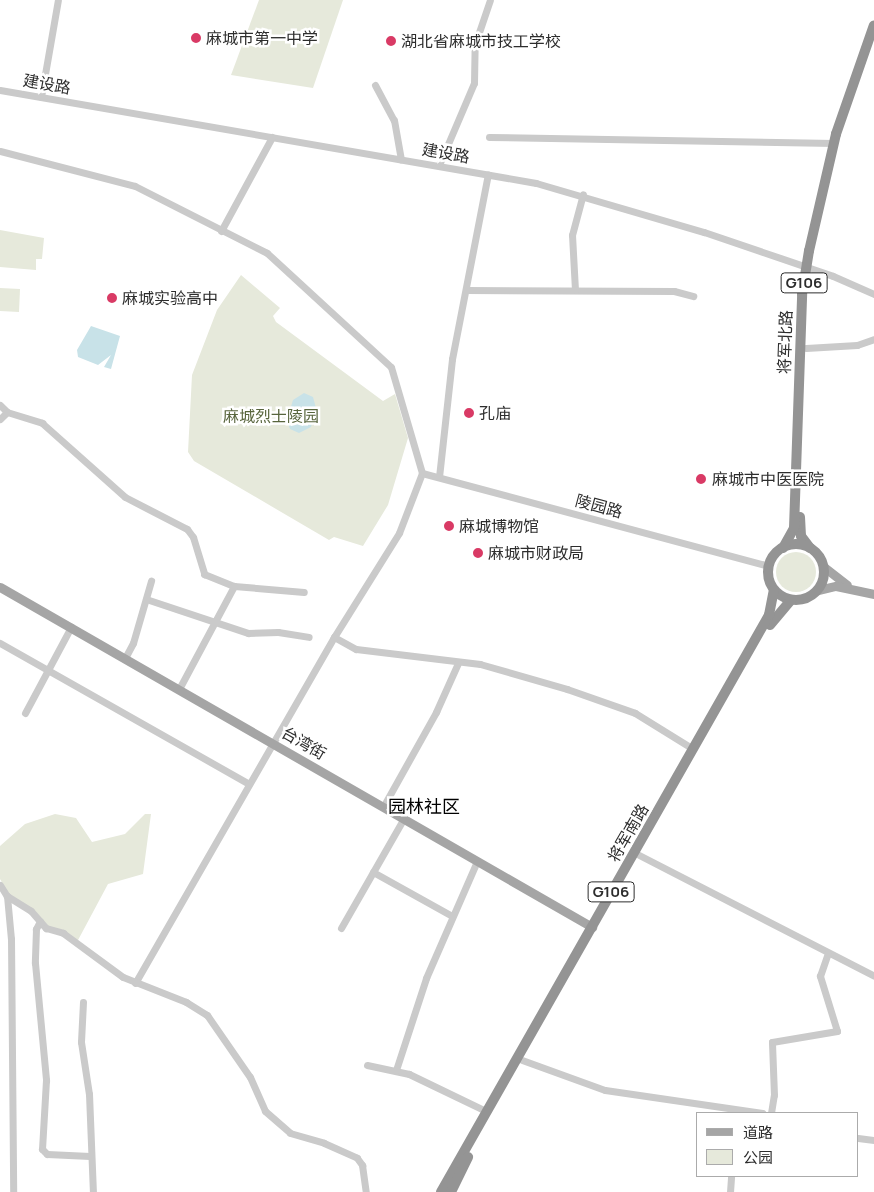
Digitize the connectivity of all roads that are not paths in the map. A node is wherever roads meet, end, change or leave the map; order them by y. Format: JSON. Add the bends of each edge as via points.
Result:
{"nodes":[{"id":1,"x":58,"y":0,"type":"edge"},
{"id":2,"x":490,"y":0,"type":"edge"},
{"id":3,"x":874,"y":25,"type":"edge"},
{"id":4,"x":874,"y":40,"type":"edge"},
{"id":5,"x":375,"y":85,"type":"dead end"},
{"id":6,"x":0,"y":90,"type":"edge"},
{"id":7,"x":40,"y":97,"type":"junction"},
{"id":8,"x":272,"y":137,"type":"junction"},
{"id":9,"x":489,"y":138,"type":"dead end"},
{"id":10,"x":834,"y":143,"type":"junction"},
{"id":11,"x":0,"y":151,"type":"edge"},
{"id":12,"x":401,"y":159,"type":"junction"},
{"id":13,"x":439,"y":165,"type":"junction"},
{"id":14,"x":488,"y":174,"type":"junction"},
{"id":15,"x":583,"y":194,"type":"junction"},
{"id":16,"x":221,"y":231,"type":"junction"},
{"id":17,"x":810,"y":268,"type":"junction"},
{"id":18,"x":466,"y":290,"type":"junction"},
{"id":19,"x":576,"y":290,"type":"junction"},
{"id":20,"x":874,"y":294,"type":"edge"},
{"id":21,"x":693,"y":296,"type":"dead end"},
{"id":22,"x":874,"y":339,"type":"edge"},
{"id":23,"x":806,"y":348,"type":"junction"},
{"id":24,"x":0,"y":405,"type":"edge"},
{"id":25,"x":6,"y":412,"type":"junction"},
{"id":26,"x":0,"y":419,"type":"edge"},
{"id":27,"x":422,"y":473,"type":"junction"},
{"id":28,"x":439,"y":477,"type":"junction"},
{"id":29,"x":783,"y":548,"type":"junction"},
{"id":30,"x":810,"y":548,"type":"junction"},
{"id":31,"x":768,"y":566,"type":"junction"},
{"id":32,"x":824,"y":567,"type":"junction"},
{"id":33,"x":151,"y":581,"type":"dead end"},
{"id":34,"x":234,"y":586,"type":"junction"},
{"id":35,"x":0,"y":587,"type":"edge"},
{"id":36,"x":774,"y":590,"type":"junction"},
{"id":37,"x":818,"y":590,"type":"junction"},
{"id":38,"x":856,"y":590,"type":"junction"},
{"id":39,"x":304,"y":592,"type":"dead end"},
{"id":40,"x":874,"y":594,"type":"edge"},
{"id":41,"x":146,"y":600,"type":"junction"},
{"id":42,"x":791,"y":600,"type":"junction"},
{"id":43,"x":213,"y":622,"type":"junction"},
{"id":44,"x":70,"y":627,"type":"junction"},
{"id":45,"x":309,"y":637,"type":"dead end"},
{"id":46,"x":334,"y":637,"type":"junction"},
{"id":47,"x":0,"y":643,"type":"edge"},
{"id":48,"x":125,"y":658,"type":"junction"},
{"id":49,"x":458,"y":663,"type":"junction"},
{"id":50,"x":48,"y":670,"type":"junction"},
{"id":51,"x":179,"y":689,"type":"junction"},
{"id":52,"x":25,"y":713,"type":"dead end"},
{"id":53,"x":272,"y":743,"type":"junction"},
{"id":54,"x":693,"y":749,"type":"junction"},
{"id":55,"x":249,"y":784,"type":"junction"},
{"id":56,"x":383,"y":806,"type":"junction"},
{"id":57,"x":404,"y":818,"type":"junction"},
{"id":58,"x":639,"y":855,"type":"junction"},
{"id":59,"x":477,"y":861,"type":"junction"},
{"id":60,"x":373,"y":872,"type":"junction"},
{"id":61,"x":0,"y":885,"type":"edge"},
{"id":62,"x":6,"y":896,"type":"junction"},
{"id":63,"x":452,"y":916,"type":"junction"},
{"id":64,"x":40,"y":921,"type":"junction"},
{"id":65,"x":592,"y":927,"type":"junction"},
{"id":66,"x":341,"y":928,"type":"dead end"},
{"id":67,"x":828,"y":953,"type":"junction"},
{"id":68,"x":874,"y":976,"type":"edge"},
{"id":69,"x":135,"y":983,"type":"junction"},
{"id":70,"x":83,"y":1002,"type":"dead end"},
{"id":71,"x":522,"y":1060,"type":"junction"},
{"id":72,"x":367,"y":1065,"type":"dead end"},
{"id":73,"x":396,"y":1070,"type":"junction"},
{"id":74,"x":486,"y":1111,"type":"junction"},
{"id":75,"x":732,"y":1111,"type":"edge"},
{"id":76,"x":747,"y":1112,"type":"edge"},
{"id":77,"x":770,"y":1112,"type":"edge"},
{"id":78,"x":859,"y":1138,"type":"edge"},
{"id":79,"x":874,"y":1140,"type":"edge"},
{"id":80,"x":90,"y":1156,"type":"junction"},
{"id":81,"x":731,"y":1177,"type":"edge"},
{"id":82,"x":13,"y":1192,"type":"edge"},
{"id":83,"x":93,"y":1192,"type":"edge"},
{"id":84,"x":366,"y":1192,"type":"edge"},
{"id":85,"x":441,"y":1192,"type":"edge"},
{"id":86,"x":451,"y":1192,"type":"edge"},
{"id":87,"x":730,"y":1192,"type":"edge"}],
"edges":[{"from":1,"to":7,"type":"street"},
{"from":2,"to":13,"type":"street","via":[[475,44],[474,83]]},
{"from":3,"to":10,"type":"highway","name":"将军北路","number":"G106","via":[[852,82]]},
{"from":4,"to":17,"type":"highway","name":"将军北路","number":"G106","via":[[842,136]]},
{"from":5,"to":12,"type":"street","via":[[394,120]]},
{"from":6,"to":7,"type":"street","name":"建设路"},
{"from":7,"to":8,"type":"street","name":"建设路"},
{"from":8,"to":12,"type":"street","name":"建设路"},
{"from":8,"to":16,"type":"street"},
{"from":9,"to":10,"type":"street"},
{"from":10,"to":17,"type":"highway","name":"将军北路","number":"G106"},
{"from":11,"to":16,"type":"street","via":[[135,186]]},
{"from":12,"to":13,"type":"street","name":"建设路"},
{"from":13,"to":14,"type":"street","name":"建设路"},
{"from":14,"to":15,"type":"street","name":"建设路"},
{"from":14,"to":18,"type":"street"},
{"from":15,"to":17,"type":"street","name":"建设路"},
{"from":15,"to":19,"type":"street","via":[[572,235]]},
{"from":16,"to":27,"type":"street","via":[[240,237],[267,253],[388,363],[394,372]]},
{"from":17,"to":20,"type":"street","name":"建设路"},
{"from":17,"to":23,"type":"highway","name":"将军北路","number":"G106"},
{"from":17,"to":29,"type":"highway","name":"将军北路","number":"G106","via":[[801,312],[794,528]]},
{"from":18,"to":19,"type":"street"},
{"from":18,"to":28,"type":"street","via":[[452,359]]},
{"from":19,"to":21,"type":"street","via":[[674,291]]},
{"from":22,"to":23,"type":"street","via":[[857,345]]},
{"from":23,"to":30,"type":"highway","name":"将军北路","number":"G106","via":[[800,528],[802,538]]},
{"from":24,"to":25,"type":"street"},
{"from":25,"to":26,"type":"street"},
{"from":25,"to":34,"type":"street","via":[[42,423],[125,497],[187,528],[193,537],[204,574]]},
{"from":27,"to":28,"type":"street","name":"陵园路"},
{"from":27,"to":46,"type":"street","via":[[399,533]]},
{"from":28,"to":31,"type":"street","name":"陵园路"},
{"from":29,"to":30,"type":"highway","via":[[796,544]]},
{"from":29,"to":31,"type":"highway","number":"G106"},
{"from":30,"to":32,"type":"highway","number":"G106"},
{"from":31,"to":36,"type":"highway","number":"G106","via":[[769,581]]},
{"from":32,"to":37,"type":"highway","via":[[823,581]]},
{"from":32,"to":38,"type":"main road","via":[[836,580]]},
{"from":33,"to":41,"type":"street"},
{"from":34,"to":39,"type":"street"},
{"from":34,"to":43,"type":"street"},
{"from":35,"to":44,"type":"main road","name":"台湾街"},
{"from":36,"to":42,"type":"highway"},
{"from":36,"to":54,"type":"highway","name":"将军南路","number":"G106","via":[[769,615]]},
{"from":37,"to":38,"type":"main road","via":[[836,586]]},
{"from":37,"to":42,"type":"highway","via":[[806,598]]},
{"from":38,"to":40,"type":"main road"},
{"from":41,"to":43,"type":"street"},
{"from":41,"to":48,"type":"street","via":[[134,643]]},
{"from":42,"to":58,"type":"highway","name":"将军南路","number":"G106","via":[[772,621]]},
{"from":43,"to":45,"type":"street","via":[[255,635],[278,632]]},
{"from":43,"to":51,"type":"street"},
{"from":44,"to":48,"type":"main road","name":"台湾街"},
{"from":44,"to":50,"type":"street"},
{"from":46,"to":49,"type":"street","via":[[356,649]]},
{"from":46,"to":53,"type":"street"},
{"from":47,"to":50,"type":"street"},
{"from":48,"to":51,"type":"main road","name":"台湾街"},
{"from":49,"to":54,"type":"street","via":[[480,664],[619,707],[650,721]]},
{"from":49,"to":56,"type":"street","via":[[436,712]]},
{"from":50,"to":52,"type":"street"},
{"from":50,"to":55,"type":"street"},
{"from":51,"to":53,"type":"main road","name":"台湾街"},
{"from":53,"to":55,"type":"street"},
{"from":53,"to":56,"type":"main road","name":"台湾街"},
{"from":54,"to":65,"type":"highway","name":"将军南路","number":"G106"},
{"from":55,"to":69,"type":"street"},
{"from":56,"to":57,"type":"main road","name":"台湾街"},
{"from":57,"to":59,"type":"main road","name":"台湾街"},
{"from":57,"to":60,"type":"street"},
{"from":58,"to":67,"type":"street"},
{"from":58,"to":71,"type":"highway","name":"将军南路","number":"G106"},
{"from":59,"to":63,"type":"street"},
{"from":59,"to":65,"type":"main road","name":"台湾街"},
{"from":60,"to":63,"type":"street"},
{"from":60,"to":66,"type":"street"},
{"from":61,"to":62,"type":"street"},
{"from":62,"to":64,"type":"street"},
{"from":62,"to":82,"type":"street","via":[[11,939]]},
{"from":63,"to":73,"type":"street","via":[[414,1010],[412,1028]]},
{"from":64,"to":69,"type":"street","via":[[46,928],[63,934]]},
{"from":64,"to":80,"type":"street","via":[[36,929],[35,963],[46,1080],[42,1149],[47,1154]]},
{"from":65,"to":74,"type":"highway","name":"将军南路","number":"G106"},
{"from":67,"to":68,"type":"street"},
{"from":67,"to":77,"type":"street","via":[[820,976],[837,1031],[772,1042],[774,1095]]},
{"from":69,"to":84,"type":"street","via":[[186,1002],[207,1016],[250,1077],[265,1111],[290,1133],[324,1143],[356,1158],[362,1166]]},
{"from":70,"to":80,"type":"street","via":[[81,1042],[89,1094]]},
{"from":71,"to":75,"type":"street","via":[[605,1090]]},
{"from":71,"to":86,"type":"highway","name":"将军南路","number":"G106"},
{"from":72,"to":73,"type":"street"},
{"from":73,"to":74,"type":"street"},
{"from":74,"to":85,"type":"highway","name":"将军南路","number":"G106"},
{"from":75,"to":76,"type":"street"},
{"from":78,"to":79,"type":"street"},
{"from":80,"to":83,"type":"street"},
{"from":81,"to":87,"type":"street"}]}
